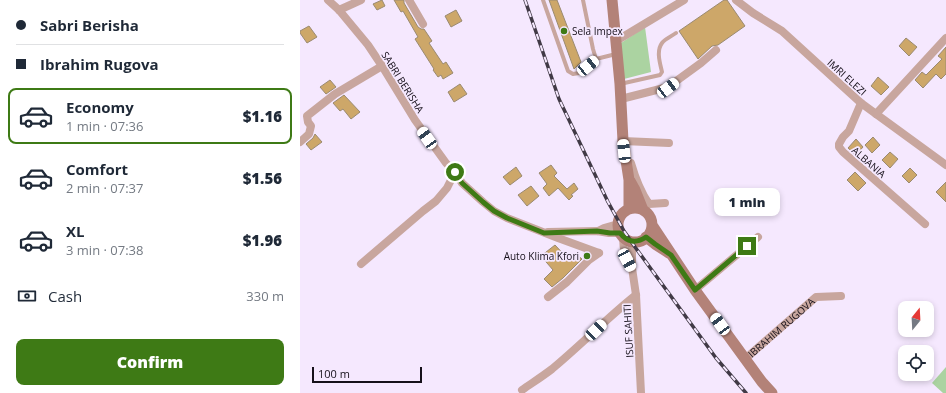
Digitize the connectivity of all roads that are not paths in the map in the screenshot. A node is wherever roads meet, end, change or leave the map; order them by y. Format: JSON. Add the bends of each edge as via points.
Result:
{"nodes":[{"id":1,"x":328,"y":0,"type":"edge"},
{"id":2,"x":362,"y":0,"type":"edge"},
{"id":3,"x":409,"y":0,"type":"edge"},
{"id":4,"x":543,"y":0,"type":"edge"},
{"id":5,"x":583,"y":0,"type":"edge"},
{"id":6,"x":612,"y":0,"type":"edge"},
{"id":7,"x":684,"y":0,"type":"edge"},
{"id":8,"x":736,"y":0,"type":"edge"},
{"id":9,"x":340,"y":10,"type":"junction"},
{"id":10,"x":423,"y":24,"type":"dead end"},
{"id":11,"x":676,"y":34,"type":"dead end"},
{"id":12,"x":946,"y":38,"type":"edge"},
{"id":13,"x":616,"y":41,"type":"junction"},
{"id":14,"x":716,"y":50,"type":"dead end"},
{"id":15,"x":617,"y":54,"type":"junction"},
{"id":16,"x":596,"y":59,"type":"junction"},
{"id":17,"x":382,"y":66,"type":"junction"},
{"id":18,"x":620,"y":84,"type":"junction"},
{"id":19,"x":621,"y":99,"type":"junction"},
{"id":20,"x":861,"y":103,"type":"junction"},
{"id":21,"x":876,"y":114,"type":"junction"},
{"id":22,"x":300,"y":142,"type":"edge"},
{"id":23,"x":625,"y":142,"type":"junction"},
{"id":24,"x":669,"y":144,"type":"dead end"},
{"id":25,"x":946,"y":165,"type":"edge"},
{"id":26,"x":455,"y":172,"type":"junction"},
{"id":27,"x":629,"y":180,"type":"junction"},
{"id":28,"x":665,"y":203,"type":"dead end"},
{"id":29,"x":646,"y":207,"type":"junction"},
{"id":30,"x":629,"y":209,"type":"junction"},
{"id":31,"x":925,"y":224,"type":"dead end"},
{"id":32,"x":652,"y":225,"type":"junction"},
{"id":33,"x":544,"y":233,"type":"junction"},
{"id":34,"x":623,"y":234,"type":"junction"},
{"id":35,"x":646,"y":237,"type":"junction"},
{"id":36,"x":758,"y":237,"type":"dead end"},
{"id":37,"x":671,"y":255,"type":"junction"},
{"id":38,"x":361,"y":264,"type":"dead end"},
{"id":39,"x":695,"y":290,"type":"junction"},
{"id":40,"x":636,"y":295,"type":"junction"},
{"id":41,"x":841,"y":296,"type":"dead end"},
{"id":42,"x":548,"y":297,"type":"dead end"},
{"id":43,"x":745,"y":359,"type":"junction"},
{"id":44,"x":522,"y":390,"type":"dead end"},
{"id":45,"x":641,"y":393,"type":"edge"},
{"id":46,"x":772,"y":393,"type":"edge"}],
"edges":[{"from":1,"to":9,"type":"street","name":"SABRI BERISHA"},
{"from":2,"to":9,"type":"street"},
{"from":3,"to":10,"type":"street"},
{"from":4,"to":16,"type":"lane","via":[[568,71],[573,74],[579,73]]},
{"from":5,"to":16,"type":"lane"},
{"from":6,"to":13,"type":"street"},
{"from":7,"to":13,"type":"street"},
{"from":8,"to":20,"type":"street","name":"IMRI ELEZI","via":[[782,32]]},
{"from":9,"to":17,"type":"street","name":"SABRI BERISHA"},
{"from":11,"to":18,"type":"lane","via":[[662,43],[660,75]]},
{"from":12,"to":21,"type":"street"},
{"from":13,"to":15,"type":"street"},
{"from":14,"to":19,"type":"street","via":[[668,88]]},
{"from":15,"to":16,"type":"lane"},
{"from":15,"to":18,"type":"street"},
{"from":17,"to":22,"type":"street","via":[[335,94],[307,116],[311,126],[309,134]]},
{"from":17,"to":26,"type":"street","name":"SABRI BERISHA","via":[[415,120]]},
{"from":18,"to":19,"type":"street"},
{"from":19,"to":23,"type":"street"},
{"from":20,"to":21,"type":"street","name":"IMRI ELEZI"},
{"from":20,"to":31,"type":"street","name":"ALBANIA","via":[[839,147]]},
{"from":21,"to":25,"type":"street","name":"IMRI ELEZI"},
{"from":23,"to":24,"type":"street"},
{"from":23,"to":27,"type":"street"},
{"from":23,"to":29,"type":"street"},
{"from":26,"to":33,"type":"street","name":"SABRI BERISHA","via":[[462,183],[494,211]]},
{"from":26,"to":38,"type":"street","via":[[447,188],[436,201]]},
{"from":27,"to":29,"type":"street"},
{"from":27,"to":30,"type":"street"},
{"from":28,"to":29,"type":"street"},
{"from":29,"to":30,"type":"street"},
{"from":29,"to":32,"type":"street"},
{"from":30,"to":34,"type":"street","via":[[619,219]]},
{"from":32,"to":35,"type":"street"},
{"from":32,"to":37,"type":"street","name":"IBRAHIM RUGOVA"},
{"from":33,"to":34,"type":"street","name":"SABRI BERISHA","via":[[597,231],[604,228]]},
{"from":33,"to":42,"type":"street","name":"SABRI BERISHA","via":[[599,253]]},
{"from":34,"to":35,"type":"street","via":[[637,241]]},
{"from":34,"to":40,"type":"street","name":"ISUF SAHITI"},
{"from":35,"to":37,"type":"street","name":"IBRAHIM RUGOVA"},
{"from":36,"to":39,"type":"street"},
{"from":37,"to":39,"type":"street","name":"IBRAHIM RUGOVA"},
{"from":39,"to":43,"type":"street","name":"IBRAHIM RUGOVA"},
{"from":40,"to":44,"type":"street","via":[[551,370]]},
{"from":40,"to":45,"type":"street","name":"ISUF SAHITI"},
{"from":41,"to":43,"type":"street","name":"IBRAHIM RUGOVA","via":[[816,297]]},
{"from":43,"to":46,"type":"street","name":"IBRAHIM RUGOVA"}]}
